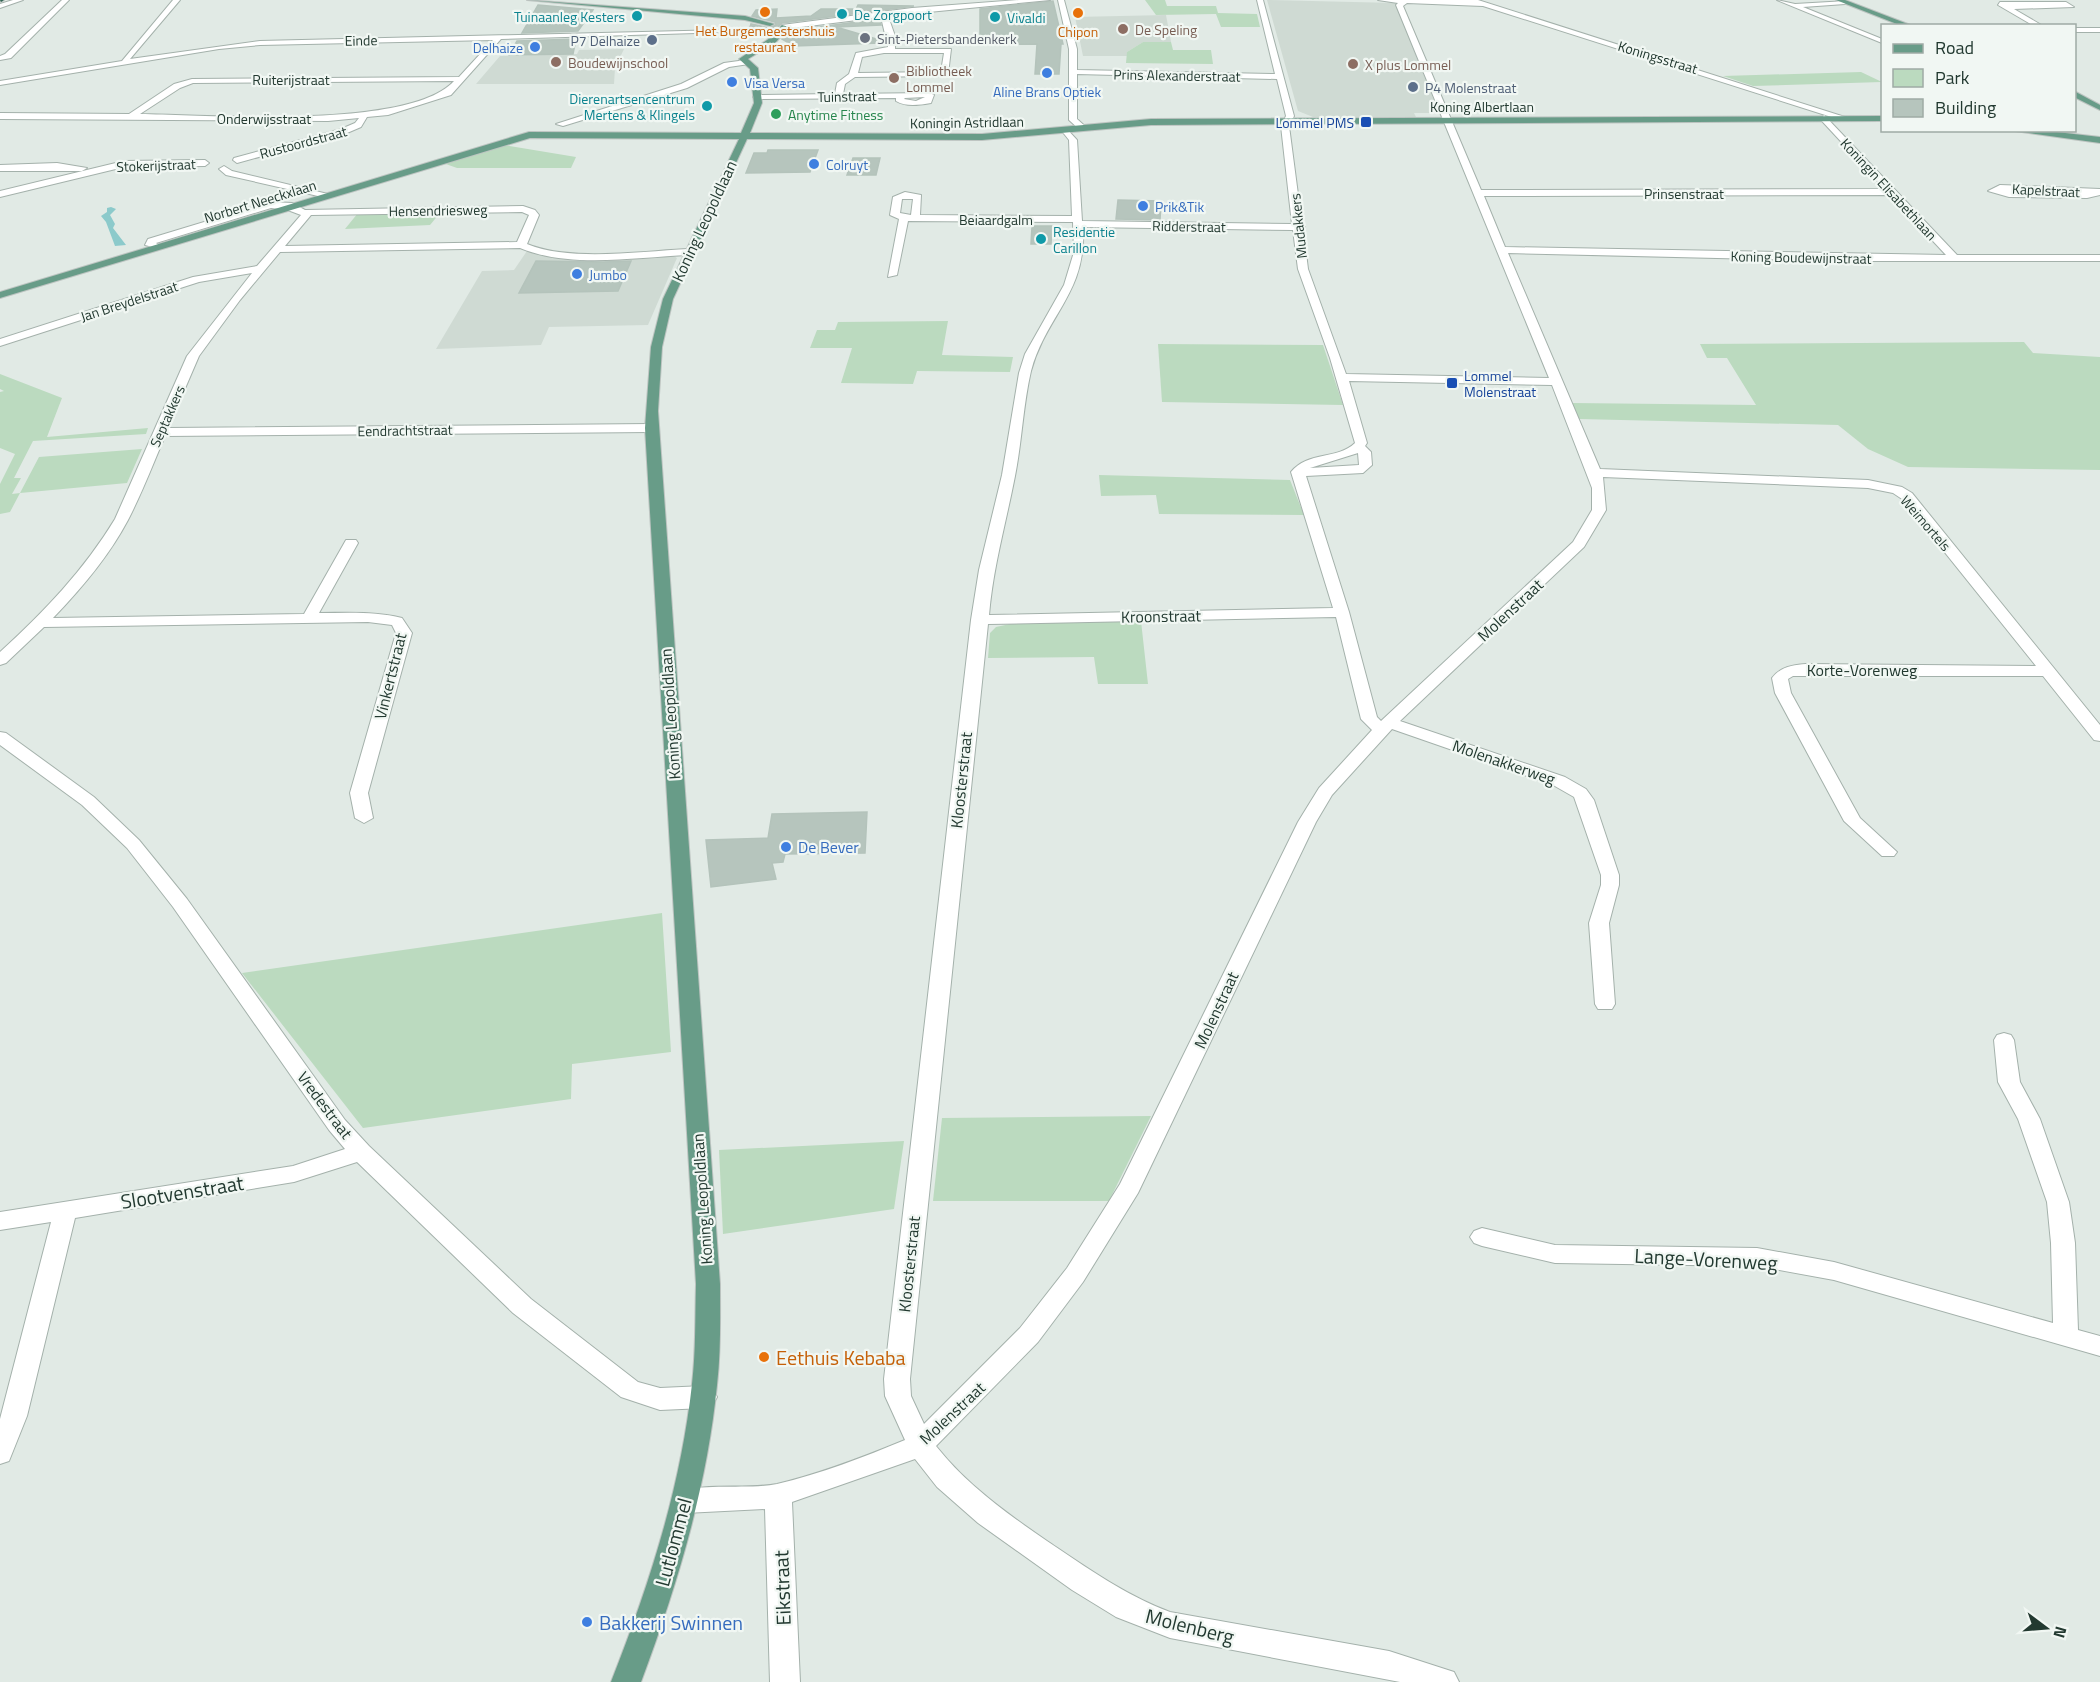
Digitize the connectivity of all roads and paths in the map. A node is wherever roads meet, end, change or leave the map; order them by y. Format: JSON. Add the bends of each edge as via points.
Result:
{"nodes":[{"id":1,"x":20,"y":0,"type":"edge"},
{"id":2,"x":66,"y":0,"type":"edge"},
{"id":3,"x":177,"y":0,"type":"edge"},
{"id":4,"x":530,"y":0,"type":"edge"},
{"id":5,"x":1047,"y":0,"type":"edge"},
{"id":6,"x":1061,"y":0,"type":"edge"},
{"id":7,"x":1260,"y":0,"type":"edge"},
{"id":8,"x":1381,"y":0,"type":"edge"},
{"id":9,"x":1471,"y":0,"type":"edge"},
{"id":10,"x":1780,"y":0,"type":"edge"},
{"id":11,"x":1842,"y":1,"type":"edge"},
{"id":12,"x":1404,"y":2,"type":"junction"},
{"id":13,"x":1485,"y":4,"type":"junction"},
{"id":14,"x":1793,"y":5,"type":"junction"},
{"id":15,"x":0,"y":6,"type":"edge"},
{"id":16,"x":2005,"y":7,"type":"junction"},
{"id":17,"x":884,"y":15,"type":"junction"},
{"id":18,"x":711,"y":16,"type":"junction"},
{"id":19,"x":770,"y":24,"type":"junction"},
{"id":20,"x":1905,"y":24,"type":"edge"},
{"id":21,"x":2036,"y":24,"type":"edge"},
{"id":22,"x":756,"y":28,"type":"junction"},
{"id":23,"x":783,"y":29,"type":"junction"},
{"id":24,"x":2076,"y":30,"type":"edge"},
{"id":25,"x":2100,"y":30,"type":"edge"},
{"id":26,"x":739,"y":31,"type":"dead end"},
{"id":27,"x":725,"y":32,"type":"dead end"},
{"id":28,"x":765,"y":32,"type":"junction"},
{"id":29,"x":499,"y":37,"type":"junction"},
{"id":30,"x":1881,"y":42,"type":"edge"},
{"id":31,"x":764,"y":43,"type":"junction"},
{"id":32,"x":884,"y":51,"type":"junction"},
{"id":33,"x":0,"y":58,"type":"edge"},
{"id":34,"x":744,"y":61,"type":"junction"},
{"id":35,"x":127,"y":63,"type":"junction"},
{"id":36,"x":1073,"y":72,"type":"junction"},
{"id":37,"x":944,"y":74,"type":"junction"},
{"id":38,"x":853,"y":75,"type":"junction"},
{"id":39,"x":1282,"y":77,"type":"junction"},
{"id":40,"x":462,"y":79,"type":"junction"},
{"id":41,"x":0,"y":83,"type":"edge"},
{"id":42,"x":2076,"y":94,"type":"edge"},
{"id":43,"x":839,"y":96,"type":"junction"},
{"id":44,"x":757,"y":97,"type":"junction"},
{"id":45,"x":2100,"y":108,"type":"edge"},
{"id":46,"x":0,"y":116,"type":"edge"},
{"id":47,"x":364,"y":116,"type":"junction"},
{"id":48,"x":131,"y":117,"type":"junction"},
{"id":49,"x":1824,"y":118,"type":"junction"},
{"id":50,"x":1844,"y":118,"type":"junction"},
{"id":51,"x":1881,"y":119,"type":"edge"},
{"id":52,"x":1446,"y":120,"type":"junction"},
{"id":53,"x":1288,"y":121,"type":"junction"},
{"id":54,"x":560,"y":124,"type":"dead end"},
{"id":55,"x":1083,"y":128,"type":"junction"},
{"id":56,"x":1065,"y":130,"type":"junction"},
{"id":57,"x":2030,"y":132,"type":"edge"},
{"id":58,"x":529,"y":135,"type":"joint"},
{"id":59,"x":745,"y":136,"type":"junction"},
{"id":60,"x":2100,"y":140,"type":"edge"},
{"id":61,"x":216,"y":163,"type":"junction"},
{"id":62,"x":0,"y":168,"type":"edge"},
{"id":63,"x":89,"y":171,"type":"junction"},
{"id":64,"x":1891,"y":192,"type":"junction"},
{"id":65,"x":2095,"y":192,"type":"edge"},
{"id":66,"x":1478,"y":193,"type":"junction"},
{"id":67,"x":0,"y":194,"type":"edge"},
{"id":68,"x":327,"y":195,"type":"junction"},
{"id":69,"x":291,"y":206,"type":"junction"},
{"id":70,"x":307,"y":212,"type":"junction"},
{"id":71,"x":1078,"y":221,"type":"junction"},
{"id":72,"x":1300,"y":227,"type":"junction"},
{"id":73,"x":521,"y":245,"type":"junction"},
{"id":74,"x":156,"y":247,"type":"joint"},
{"id":75,"x":277,"y":249,"type":"junction"},
{"id":76,"x":1502,"y":250,"type":"junction"},
{"id":77,"x":689,"y":252,"type":"junction"},
{"id":78,"x":1955,"y":258,"type":"junction"},
{"id":79,"x":2100,"y":258,"type":"edge"},
{"id":80,"x":260,"y":269,"type":"junction"},
{"id":81,"x":892,"y":275,"type":"dead end"},
{"id":82,"x":0,"y":295,"type":"edge"},
{"id":83,"x":0,"y":343,"type":"edge"},
{"id":84,"x":1341,"y":377,"type":"junction"},
{"id":85,"x":1558,"y":382,"type":"junction"},
{"id":86,"x":651,"y":428,"type":"junction"},
{"id":87,"x":160,"y":432,"type":"junction"},
{"id":88,"x":1358,"y":447,"type":"junction"},
{"id":89,"x":1298,"y":472,"type":"junction"},
{"id":90,"x":1595,"y":473,"type":"junction"},
{"id":91,"x":351,"y":543,"type":"dead end"},
{"id":92,"x":1342,"y":612,"type":"junction"},
{"id":93,"x":310,"y":618,"type":"junction"},
{"id":94,"x":980,"y":620,"type":"junction"},
{"id":95,"x":40,"y":623,"type":"junction"},
{"id":96,"x":24,"y":639,"type":"junction"},
{"id":97,"x":0,"y":651,"type":"edge"},
{"id":98,"x":0,"y":660,"type":"edge"},
{"id":99,"x":2047,"y":671,"type":"junction"},
{"id":100,"x":1386,"y":726,"type":"junction"},
{"id":101,"x":2100,"y":736,"type":"edge"},
{"id":102,"x":0,"y":737,"type":"edge"},
{"id":103,"x":364,"y":818,"type":"dead end"},
{"id":104,"x":1888,"y":852,"type":"dead end"},
{"id":105,"x":1605,"y":1004,"type":"dead end"},
{"id":106,"x":2004,"y":1040,"type":"dead end"},
{"id":107,"x":362,"y":1152,"type":"junction"},
{"id":108,"x":65,"y":1210,"type":"junction"},
{"id":109,"x":0,"y":1221,"type":"edge"},
{"id":110,"x":1482,"y":1238,"type":"dead end"},
{"id":111,"x":2066,"y":1336,"type":"junction"},
{"id":112,"x":2100,"y":1346,"type":"edge"},
{"id":113,"x":704,"y":1397,"type":"junction"},
{"id":114,"x":920,"y":1445,"type":"junction"},
{"id":115,"x":0,"y":1453,"type":"edge"},
{"id":116,"x":778,"y":1495,"type":"junction"},
{"id":117,"x":685,"y":1501,"type":"junction"},
{"id":118,"x":626,"y":1682,"type":"edge"},
{"id":119,"x":785,"y":1682,"type":"edge"},
{"id":120,"x":1444,"y":1682,"type":"edge"}],
"edges":[{"from":1,"to":15,"type":"street"},
{"from":2,"to":33,"type":"street","via":[[8,56]]},
{"from":3,"to":35,"type":"street","via":[[124,60]]},
{"from":4,"to":18,"type":"main road"},
{"from":5,"to":17,"type":"street","via":[[896,9]]},
{"from":6,"to":36,"type":"street","via":[[1073,49]]},
{"from":7,"to":39,"type":"street","name":"Mudakkers"},
{"from":8,"to":12,"type":"street"},
{"from":9,"to":13,"type":"street","name":"Koningsstraat"},
{"from":10,"to":14,"type":"street"},
{"from":11,"to":14,"type":"street"},
{"from":11,"to":20,"type":"main road"},
{"from":12,"to":13,"type":"street"},
{"from":12,"to":52,"type":"street","name":"Molenstraat","via":[[1399,5]]},
{"from":13,"to":50,"type":"street","name":"Koningsstraat"},
{"from":14,"to":30,"type":"street"},
{"from":16,"to":16,"type":"street","via":[[2000,4],[2071,7]]},
{"from":16,"to":21,"type":"street"},
{"from":17,"to":23,"type":"street"},
{"from":17,"to":32,"type":"street","via":[[892,48]]},
{"from":18,"to":19,"type":"main road"},
{"from":18,"to":22,"type":"main road","via":[[749,21]]},
{"from":19,"to":22,"type":"main road"},
{"from":19,"to":23,"type":"main road"},
{"from":22,"to":26,"type":"street"},
{"from":22,"to":28,"type":"main road"},
{"from":23,"to":28,"type":"main road"},
{"from":23,"to":31,"type":"main road"},
{"from":24,"to":25,"type":"street"},
{"from":27,"to":29,"type":"street","name":"Einde"},
{"from":28,"to":31,"type":"main road"},
{"from":29,"to":35,"type":"street","name":"Einde","via":[[260,43]]},
{"from":29,"to":40,"type":"street","name":"Onderwijsstraat"},
{"from":31,"to":34,"type":"main road"},
{"from":32,"to":37,"type":"street","via":[[948,51]]},
{"from":32,"to":38,"type":"street","via":[[859,55]]},
{"from":34,"to":44,"type":"main road","name":"Koning Leopoldlaan","via":[[754,68]]},
{"from":34,"to":54,"type":"street","via":[[684,86]]},
{"from":35,"to":41,"type":"street","name":"Einde"},
{"from":36,"to":39,"type":"street","name":"Prins Alexanderstraat"},
{"from":36,"to":55,"type":"street","via":[[1073,120]]},
{"from":37,"to":38,"type":"street"},
{"from":37,"to":43,"type":"street","name":"Tuinstraat","via":[[931,81],[930,95]]},
{"from":38,"to":43,"type":"street","via":[[841,83]]},
{"from":39,"to":53,"type":"street","name":"Mudakkers"},
{"from":40,"to":47,"type":"street","name":"Onderwijsstraat","via":[[448,93],[429,101]]},
{"from":40,"to":48,"type":"street","name":"Ruiterijstraat","via":[[192,81],[177,86]]},
{"from":42,"to":45,"type":"main road"},
{"from":43,"to":44,"type":"street","name":"Tuinstraat"},
{"from":44,"to":59,"type":"main road","name":"Koning Leopoldlaan","via":[[757,108]]},
{"from":46,"to":48,"type":"street","name":"Onderwijsstraat"},
{"from":47,"to":48,"type":"street","name":"Onderwijsstraat"},
{"from":47,"to":61,"type":"street","name":"Rustoordstraat","via":[[344,131],[237,160],[239,165]]},
{"from":49,"to":50,"type":"main road","name":"Koning Albertlaan"},
{"from":49,"to":52,"type":"main road","name":"Koning Albertlaan"},
{"from":49,"to":64,"type":"street","name":"Koningin Elisabethlaan"},
{"from":50,"to":51,"type":"main road","name":"Koning Albertlaan"},
{"from":52,"to":53,"type":"main road","name":"Koning Albertlaan"},
{"from":52,"to":66,"type":"street","name":"Molenstraat"},
{"from":53,"to":55,"type":"main road","name":"Koning Albertlaan","via":[[1141,122]]},
{"from":53,"to":72,"type":"street","name":"Mudakkers","via":[[1285,126]]},
{"from":55,"to":56,"type":"main road","name":"Koningin Astridlaan"},
{"from":56,"to":59,"type":"main road","name":"Koningin Astridlaan","via":[[982,137]]},
{"from":56,"to":71,"type":"street","name":"Kloosterstraat","via":[[1072,138]]},
{"from":57,"to":60,"type":"main road"},
{"from":58,"to":59,"type":"main road","name":"Koningin Astridlaan"},
{"from":58,"to":68,"type":"main road","name":"Norbert Neeckxlaan"},
{"from":59,"to":77,"type":"main road","name":"Koning Leopoldlaan"},
{"from":61,"to":63,"type":"street","name":"Stokerijstraat","via":[[124,164]]},
{"from":61,"to":68,"type":"street","name":"Stokerijstraat","via":[[229,173]]},
{"from":62,"to":63,"type":"street","name":"Stokerijstraat","via":[[70,166]]},
{"from":63,"to":67,"type":"street"},
{"from":64,"to":66,"type":"street","name":"Prinsenstraat"},
{"from":64,"to":78,"type":"street","name":"Koningin Elisabethlaan"},
{"from":65,"to":65,"type":"street","name":"Kapelstraat","via":[[2087,195],[1993,191],[2000,188]]},
{"from":66,"to":76,"type":"street","name":"Molenstraat"},
{"from":68,"to":69,"type":"main road","name":"Norbert Neeckxlaan"},
{"from":69,"to":70,"type":"street"},
{"from":69,"to":74,"type":"street","via":[[270,205],[152,241],[150,245]]},
{"from":70,"to":73,"type":"street","name":"Hensendriesweg","via":[[523,209],[534,216]]},
{"from":70,"to":75,"type":"street","name":"Septakkers"},
{"from":71,"to":72,"type":"street","name":"Ridderstraat"},
{"from":71,"to":81,"type":"street","name":"Beiaardgalm","via":[[909,218]]},
{"from":71,"to":94,"type":"street","name":"Kloosterstraat","via":[[1079,252],[1074,274],[1030,354],[1025,373]]},
{"from":72,"to":84,"type":"street","name":"Mudakkers","via":[[1303,269]]},
{"from":73,"to":75,"type":"street"},
{"from":73,"to":77,"type":"street","via":[[550,253]]},
{"from":74,"to":82,"type":"main road"},
{"from":75,"to":80,"type":"street","name":"Septakkers"},
{"from":76,"to":78,"type":"street","name":"Koning Boudewijnstraat"},
{"from":76,"to":85,"type":"street","name":"Molenstraat"},
{"from":77,"to":86,"type":"main road","name":"Koning Leopoldlaan","via":[[668,299],[655,344]]},
{"from":78,"to":79,"type":"street","name":"Koning Boudewijnstraat"},
{"from":80,"to":83,"type":"street","name":"Jan Breydelstraat","via":[[197,279]]},
{"from":80,"to":87,"type":"street","name":"Septakkers","via":[[193,356]]},
{"from":84,"to":85,"type":"street"},
{"from":84,"to":88,"type":"street","name":"Mudakkers","via":[[1360,436]]},
{"from":85,"to":90,"type":"street","name":"Molenstraat"},
{"from":86,"to":87,"type":"street","name":"Eendrachtstraat"},
{"from":86,"to":113,"type":"main road","name":"Koning Leopoldlaan","via":[[708,1284]]},
{"from":87,"to":95,"type":"street","name":"Septakkers","via":[[110,542],[83,578]]},
{"from":88,"to":89,"type":"street","via":[[1312,460]]},
{"from":88,"to":89,"type":"street","name":"Mudakkers","via":[[1365,452],[1363,469]]},
{"from":89,"to":92,"type":"street"},
{"from":90,"to":99,"type":"street","name":"Weimortels","via":[[1853,483],[1897,490],[1907,496]]},
{"from":90,"to":100,"type":"street","name":"Molenstraat","via":[[1599,510],[1579,544]]},
{"from":91,"to":93,"type":"street"},
{"from":92,"to":94,"type":"street","name":"Kroonstraat"},
{"from":92,"to":100,"type":"street","via":[[1369,719]]},
{"from":93,"to":95,"type":"street","name":"Vinkertstraat"},
{"from":93,"to":103,"type":"street","name":"Vinkertstraat","via":[[386,618],[397,621],[404,633],[359,793]]},
{"from":94,"to":114,"type":"street","name":"Kloosterstraat","via":[[897,1379],[898,1396]]},
{"from":95,"to":96,"type":"street","name":"Septakkers"},
{"from":96,"to":97,"type":"street","name":"Septakkers"},
{"from":96,"to":98,"type":"street","name":"Septakkers"},
{"from":99,"to":101,"type":"street","name":"Weimortels"},
{"from":99,"to":104,"type":"street","name":"Korte-Vorenweg","via":[[1815,669],[1783,674],[1783,693],[1853,821]]},
{"from":100,"to":105,"type":"street","name":"Molenakkerweg","via":[[1559,781],[1585,800],[1610,875],[1599,923]]},
{"from":100,"to":114,"type":"street","name":"Molenstraat","via":[[1325,792],[1306,822],[1130,1187],[1075,1275],[1029,1335]]},
{"from":102,"to":107,"type":"street","name":"Vredestraat","via":[[88,801],[133,844],[180,903],[337,1125]]},
{"from":106,"to":111,"type":"street","via":[[2008,1082],[2029,1119],[2058,1202]]},
{"from":107,"to":108,"type":"street","name":"Slootvenstraat","via":[[294,1174]]},
{"from":107,"to":113,"type":"street","name":"Vredestraat","via":[[522,1306],[630,1390],[660,1399]]},
{"from":108,"to":109,"type":"street","name":"Slootvenstraat"},
{"from":108,"to":115,"type":"street","via":[[14,1416]]},
{"from":110,"to":111,"type":"street","name":"Lange-Vorenweg","via":[[1555,1254],[1757,1257],[1834,1271]]},
{"from":111,"to":112,"type":"street","name":"Lange-Vorenweg"},
{"from":113,"to":117,"type":"main road","name":"Lutlommel"},
{"from":114,"to":116,"type":"street","name":"Molenstraat"},
{"from":114,"to":120,"type":"street","name":"Molenberg","via":[[946,1479],[988,1515],[1125,1608],[1170,1625],[1389,1665]]},
{"from":116,"to":117,"type":"street","name":"Molenstraat"},
{"from":116,"to":119,"type":"street","name":"Eikstraat"},
{"from":117,"to":118,"type":"main road","name":"Lutlommel","via":[[670,1561]]}]}
